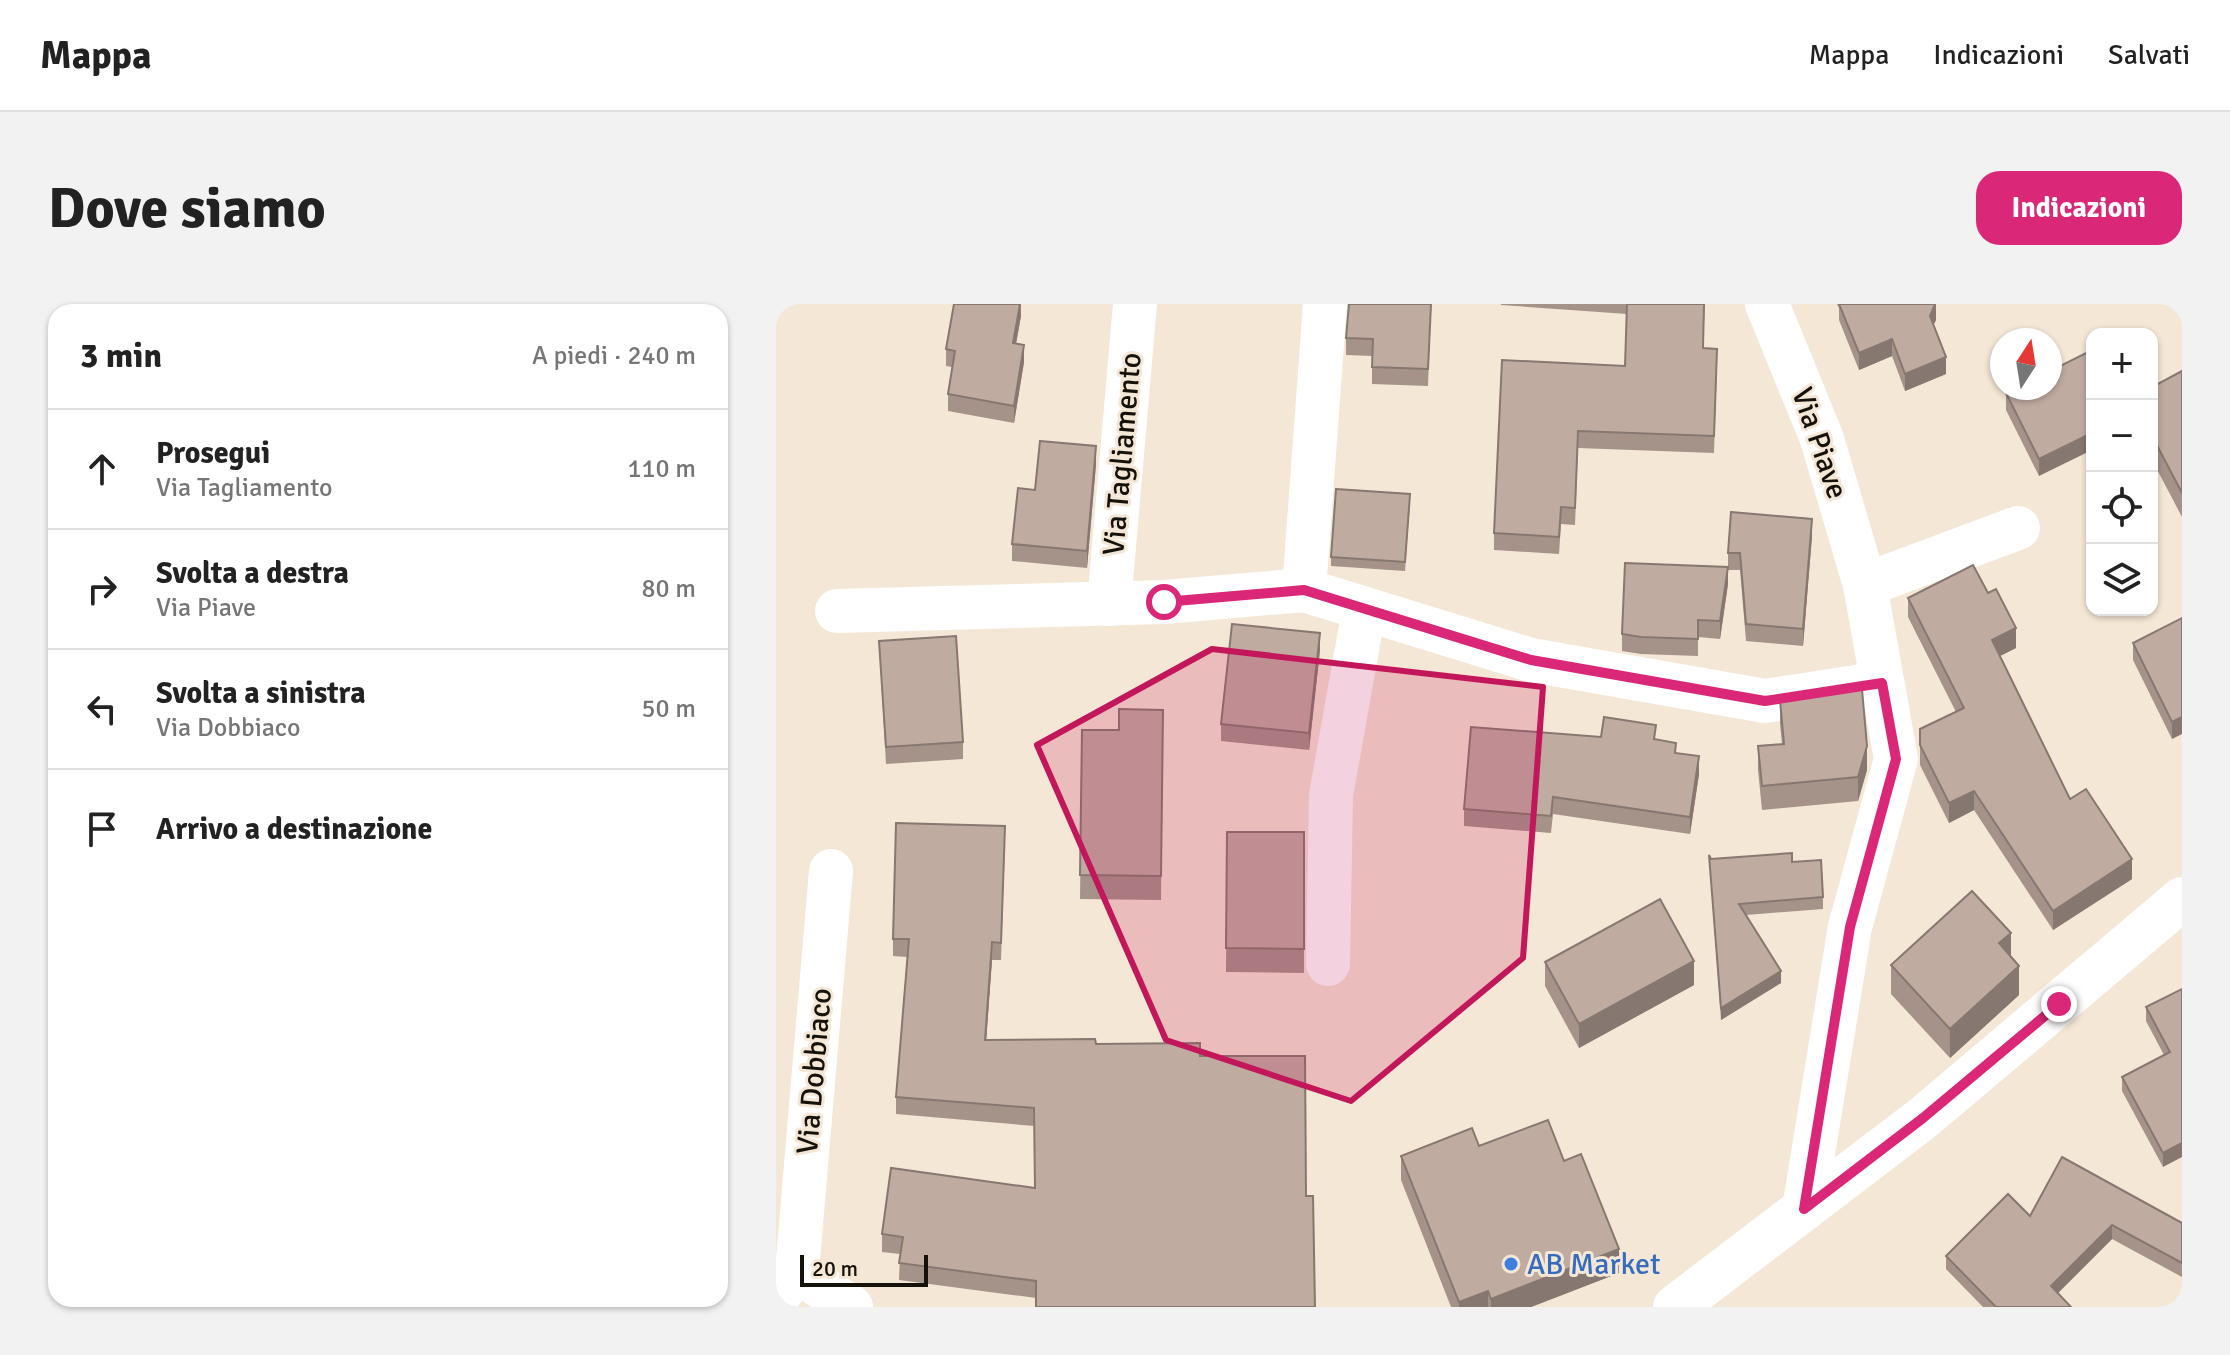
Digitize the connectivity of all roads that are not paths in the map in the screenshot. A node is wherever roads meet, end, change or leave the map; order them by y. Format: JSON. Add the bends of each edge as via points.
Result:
{"nodes":[{"id":1,"x":1135,"y":304,"type":"edge"},
{"id":2,"x":1325,"y":304,"type":"edge"},
{"id":3,"x":1767,"y":304,"type":"edge"},
{"id":4,"x":2018,"y":528,"type":"dead end"},
{"id":5,"x":1865,"y":585,"type":"junction"},
{"id":6,"x":1304,"y":590,"type":"junction"},
{"id":7,"x":1109,"y":604,"type":"junction"},
{"id":8,"x":1364,"y":610,"type":"junction"},
{"id":9,"x":837,"y":611,"type":"dead end"},
{"id":10,"x":1882,"y":683,"type":"junction"},
{"id":11,"x":831,"y":871,"type":"dead end"},
{"id":12,"x":2182,"y":899,"type":"edge"},
{"id":13,"x":1328,"y":964,"type":"dead end"},
{"id":14,"x":1804,"y":1209,"type":"junction"},
{"id":15,"x":786,"y":1285,"type":"edge"},
{"id":16,"x":1687,"y":1303,"type":"edge"},
{"id":17,"x":851,"y":1307,"type":"edge"}],
"edges":[{"from":1,"to":7,"type":"street","name":"Via Tagliamento"},
{"from":2,"to":6,"type":"street"},
{"from":3,"to":5,"type":"street","name":"Via Piave","via":[[1822,439]]},
{"from":4,"to":5,"type":"street"},
{"from":5,"to":10,"type":"street","name":"Via Piave"},
{"from":6,"to":7,"type":"street"},
{"from":6,"to":8,"type":"street"},
{"from":7,"to":9,"type":"street"},
{"from":8,"to":10,"type":"street","via":[[1531,660],[1765,701]]},
{"from":8,"to":13,"type":"street","via":[[1331,795]]},
{"from":10,"to":14,"type":"street","name":"Via Piave","via":[[1896,759],[1850,927]]},
{"from":11,"to":15,"type":"street","name":"Via Dobbiaco"},
{"from":12,"to":14,"type":"street","via":[[1923,1118]]},
{"from":14,"to":16,"type":"street"},
{"from":15,"to":17,"type":"street","name":"Via Dobbiaco"}]}
